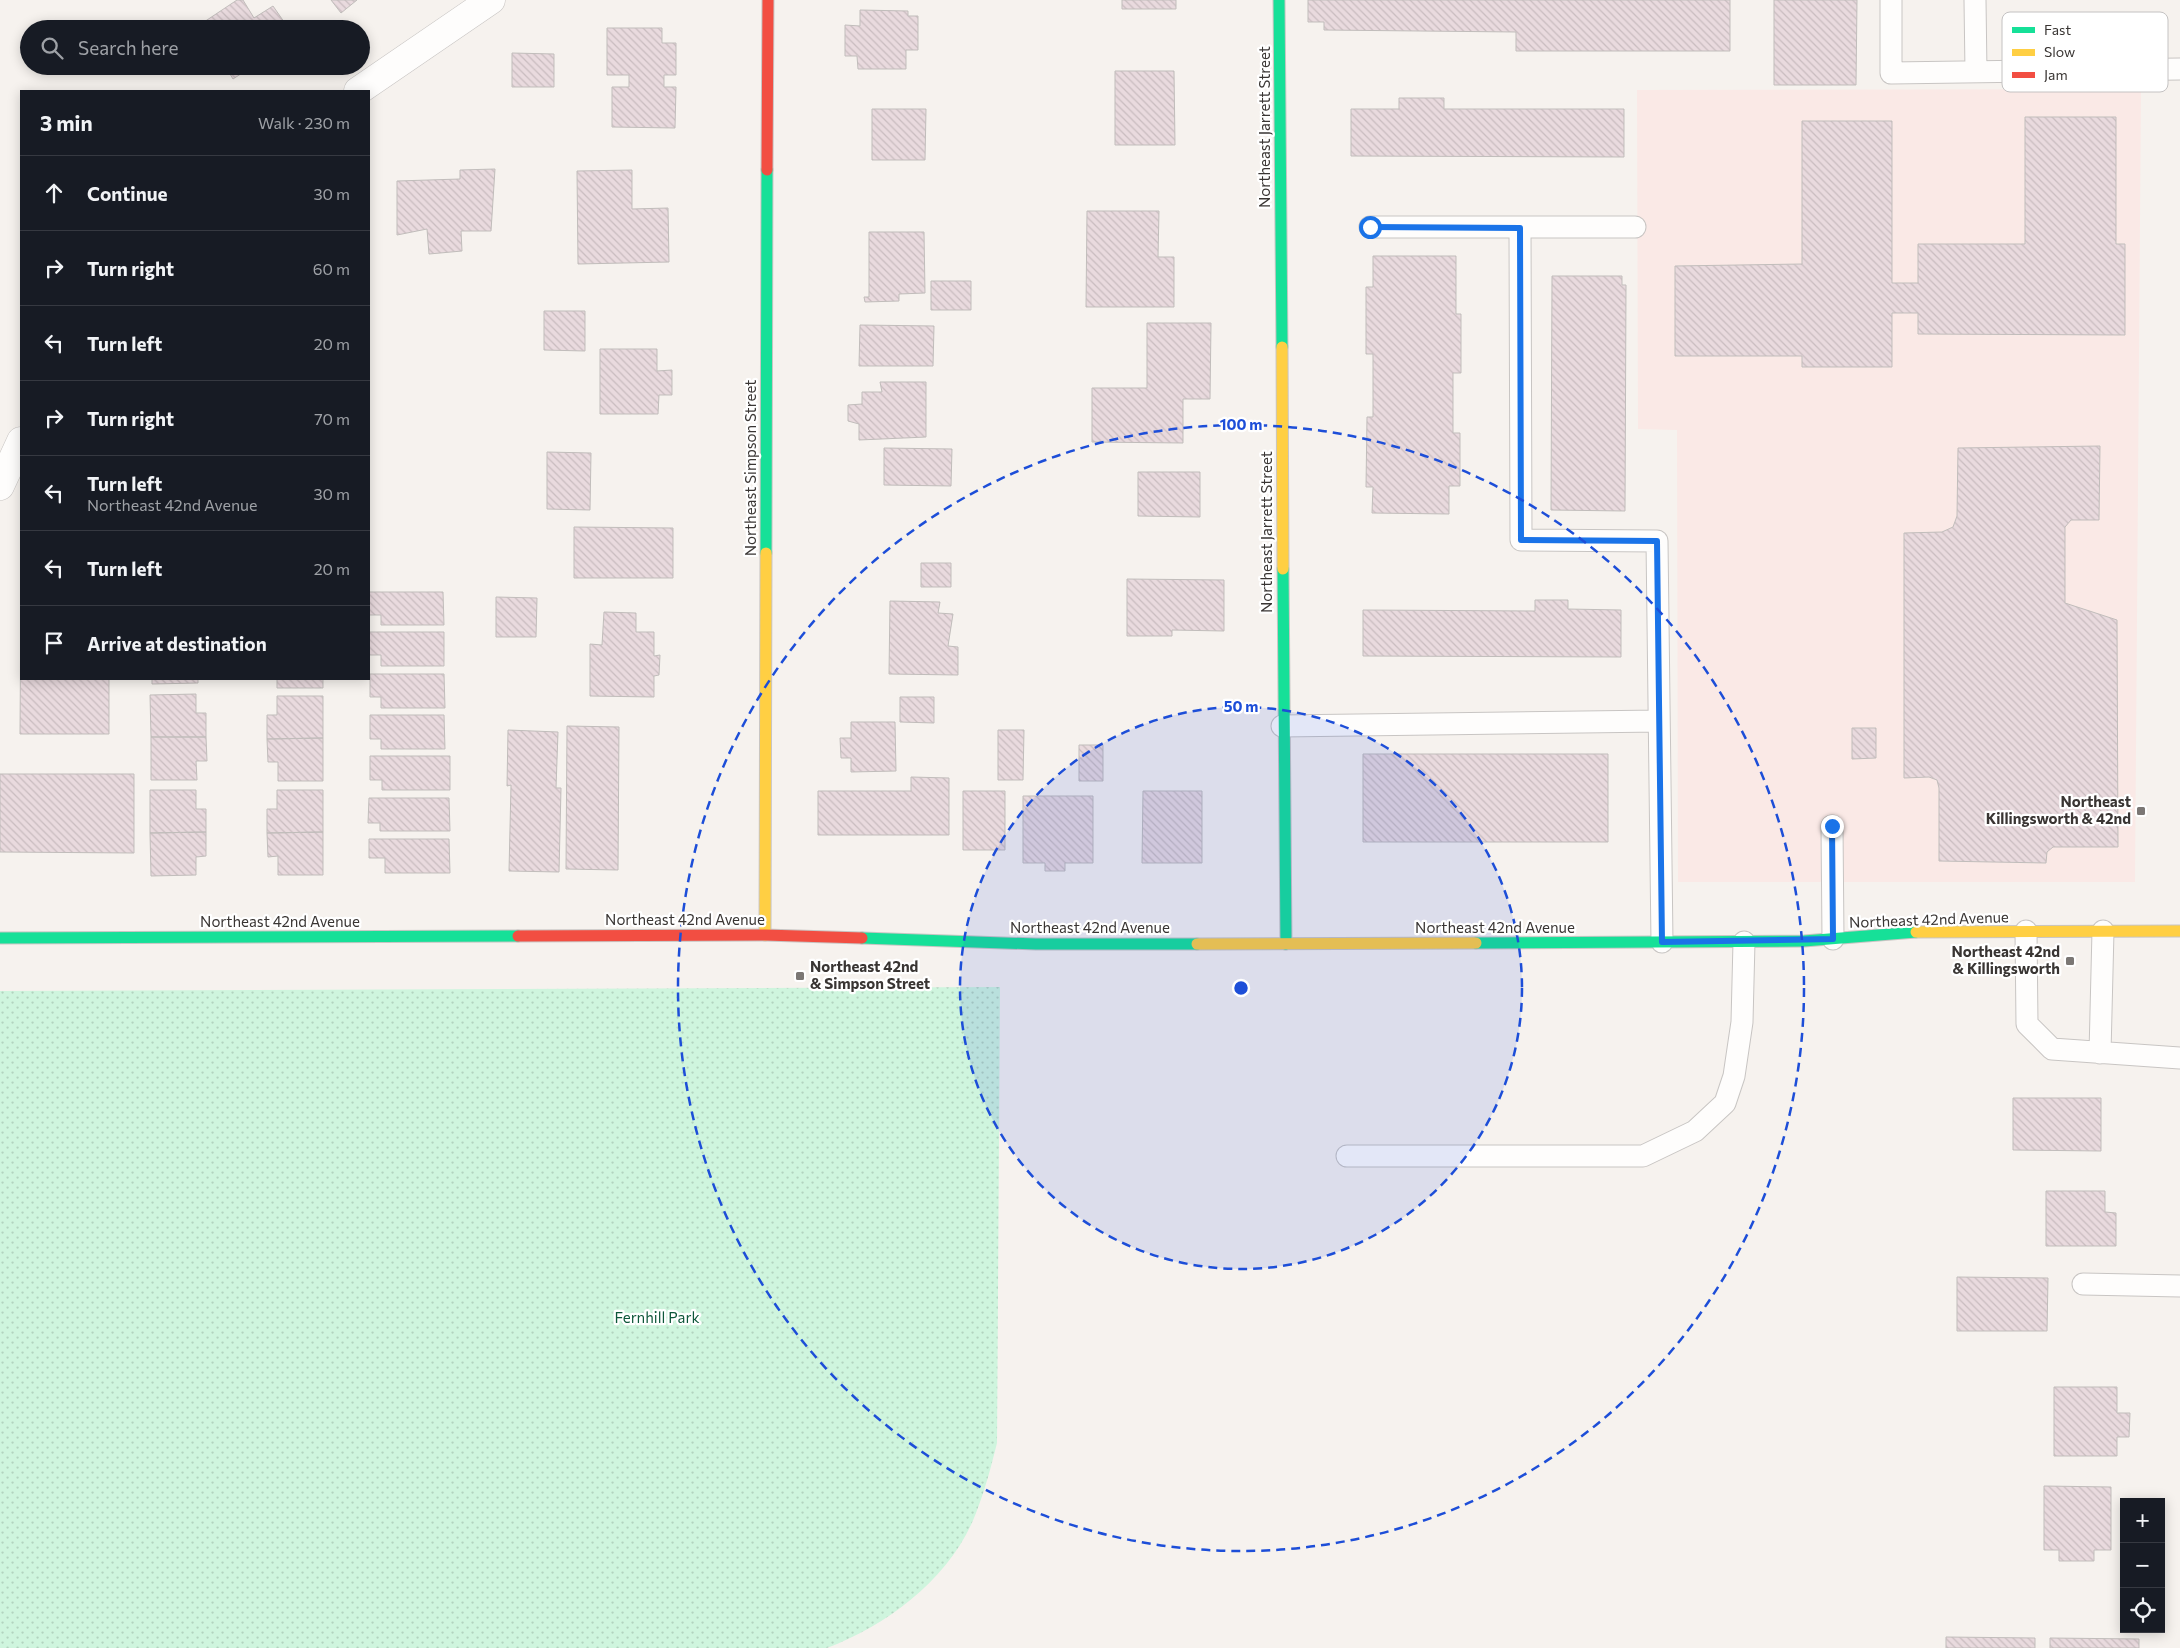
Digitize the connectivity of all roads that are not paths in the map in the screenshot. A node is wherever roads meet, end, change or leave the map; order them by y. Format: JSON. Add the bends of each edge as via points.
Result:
{"nodes":[{"id":1,"x":491,"y":0,"type":"edge"},
{"id":2,"x":768,"y":0,"type":"edge"},
{"id":3,"x":1279,"y":0,"type":"edge"},
{"id":4,"x":1891,"y":0,"type":"edge"},
{"id":5,"x":1974,"y":0,"type":"edge"},
{"id":6,"x":1976,"y":72,"type":"junction"},
{"id":7,"x":2002,"y":72,"type":"edge"},
{"id":8,"x":359,"y":90,"type":"edge"},
{"id":9,"x":1370,"y":227,"type":"dead end"},
{"id":10,"x":1635,"y":227,"type":"dead end"},
{"id":11,"x":1520,"y":228,"type":"junction"},
{"id":12,"x":20,"y":443,"type":"edge"},
{"id":13,"x":0,"y":486,"type":"edge"},
{"id":14,"x":1659,"y":721,"type":"junction"},
{"id":15,"x":1282,"y":726,"type":"junction"},
{"id":16,"x":1832,"y":826,"type":"dead end"},
{"id":17,"x":2026,"y":931,"type":"junction"},
{"id":18,"x":2103,"y":931,"type":"junction"},
{"id":19,"x":2180,"y":931,"type":"edge"},
{"id":20,"x":765,"y":935,"type":"junction"},
{"id":21,"x":0,"y":938,"type":"edge"},
{"id":22,"x":1833,"y":939,"type":"junction"},
{"id":23,"x":1662,"y":942,"type":"junction"},
{"id":24,"x":1744,"y":942,"type":"junction"},
{"id":25,"x":1286,"y":944,"type":"junction"},
{"id":26,"x":2100,"y":1052,"type":"junction"},
{"id":27,"x":2180,"y":1058,"type":"edge"},
{"id":28,"x":1347,"y":1156,"type":"dead end"},
{"id":29,"x":2083,"y":1284,"type":"dead end"},
{"id":30,"x":2180,"y":1286,"type":"edge"}],
"edges":[{"from":1,"to":8,"type":"street"},
{"from":2,"to":20,"type":"street","name":"Northeast Simpson Street"},
{"from":3,"to":15,"type":"street","name":"Northeast Jarrett Street"},
{"from":4,"to":6,"type":"lane","via":[[1891,72]]},
{"from":5,"to":6,"type":"lane"},
{"from":6,"to":7,"type":"lane"},
{"from":9,"to":11,"type":"lane"},
{"from":10,"to":11,"type":"lane"},
{"from":11,"to":14,"type":"lane","via":[[1521,540],[1657,541]]},
{"from":12,"to":13,"type":"street"},
{"from":14,"to":15,"type":"lane"},
{"from":14,"to":23,"type":"lane"},
{"from":15,"to":25,"type":"street","name":"Northeast Jarrett Street"},
{"from":16,"to":22,"type":"lane"},
{"from":17,"to":18,"type":"street","name":"Northeast 42nd Avenue"},
{"from":17,"to":22,"type":"street","name":"Northeast 42nd Avenue","via":[[1919,932]]},
{"from":17,"to":26,"type":"lane","via":[[2027,1024],[2052,1050]]},
{"from":18,"to":19,"type":"street","name":"Northeast 42nd Avenue"},
{"from":18,"to":26,"type":"lane"},
{"from":20,"to":21,"type":"street","name":"Northeast 42nd Avenue"},
{"from":20,"to":25,"type":"street","name":"Northeast 42nd Avenue","via":[[1036,944]]},
{"from":22,"to":24,"type":"street","name":"Northeast 42nd Avenue"},
{"from":23,"to":24,"type":"street","name":"Northeast 42nd Avenue"},
{"from":23,"to":25,"type":"street","name":"Northeast 42nd Avenue"},
{"from":24,"to":28,"type":"lane","via":[[1742,1022],[1734,1076],[1725,1103],[1695,1131],[1643,1156]]},
{"from":26,"to":27,"type":"lane"},
{"from":29,"to":30,"type":"lane"}]}
